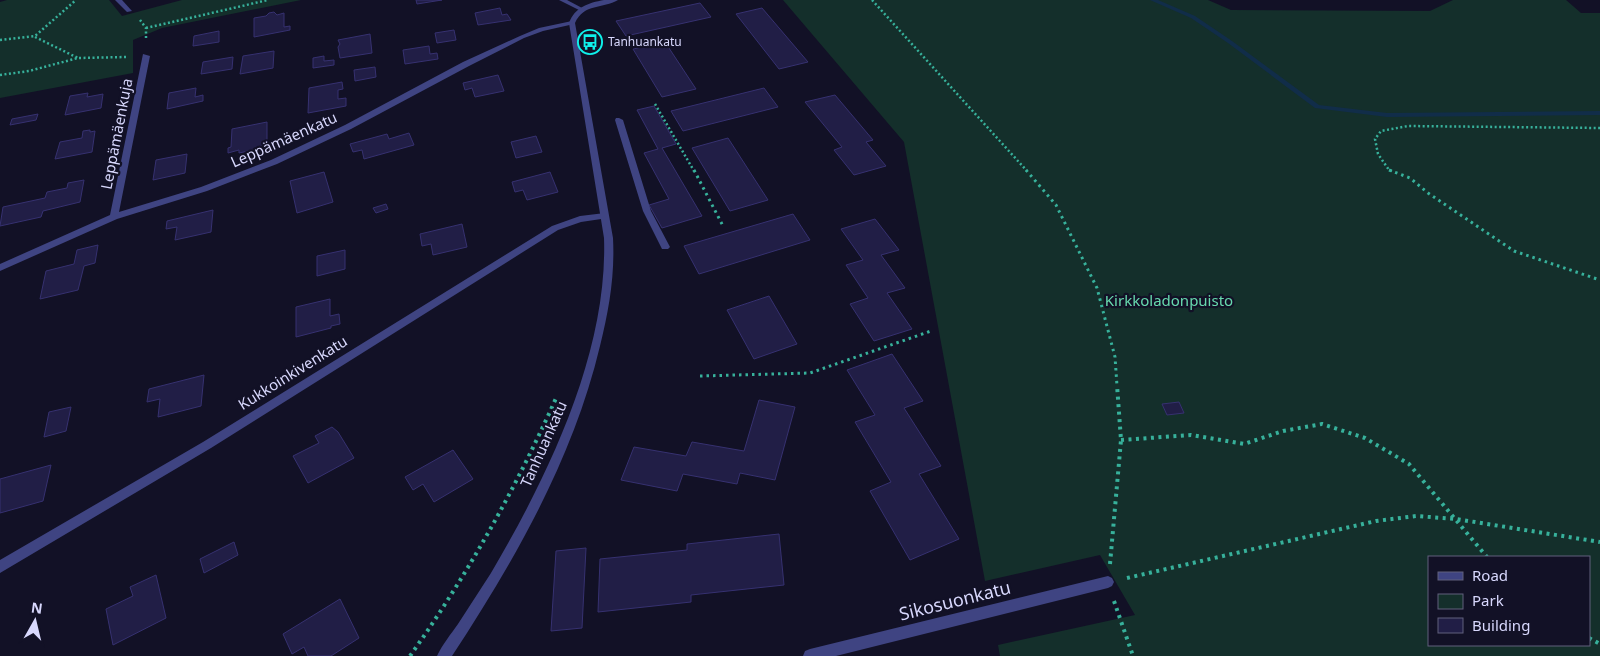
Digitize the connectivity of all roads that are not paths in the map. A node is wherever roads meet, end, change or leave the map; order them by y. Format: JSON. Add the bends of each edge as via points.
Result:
{"nodes":[{"id":1,"x":118,"y":0,"type":"edge"},
{"id":2,"x":562,"y":0,"type":"edge"},
{"id":3,"x":615,"y":0,"type":"edge"},
{"id":4,"x":581,"y":10,"type":"junction"},
{"id":5,"x":128,"y":11,"type":"road end"},
{"id":6,"x":572,"y":24,"type":"junction"},
{"id":7,"x":146,"y":56,"type":"road end"},
{"id":8,"x":620,"y":120,"type":"dead end"},
{"id":9,"x":605,"y":216,"type":"junction"},
{"id":10,"x":114,"y":217,"type":"junction"},
{"id":11,"x":665,"y":247,"type":"dead end"},
{"id":12,"x":0,"y":268,"type":"edge"},
{"id":13,"x":0,"y":567,"type":"edge"},
{"id":14,"x":1108,"y":582,"type":"road end"},
{"id":15,"x":444,"y":656,"type":"edge"},
{"id":16,"x":810,"y":656,"type":"edge"}],
"edges":[{"from":1,"to":5,"type":"street"},
{"from":2,"to":4,"type":"street"},
{"from":3,"to":4,"type":"street"},
{"from":4,"to":6,"type":"street"},
{"from":6,"to":9,"type":"street","name":"Tanhuankatu"},
{"from":6,"to":10,"type":"street","name":"Leppämäenkatu","via":[[550,26],[530,34],[274,162],[204,189]]},
{"from":7,"to":10,"type":"street","name":"Leppämäenkuja"},
{"from":8,"to":11,"type":"street","via":[[646,211]]},
{"from":9,"to":13,"type":"street","name":"Kukkoinkivenkatu","via":[[554,228],[207,444]]},
{"from":9,"to":15,"type":"street","name":"Tanhuankatu","via":[[609,246],[606,294],[594,355],[583,390],[552,467],[513,544],[474,613]]},
{"from":10,"to":12,"type":"street","name":"Leppämäenkatu"},
{"from":14,"to":16,"type":"street","name":"Sikosuonkatu"}]}
